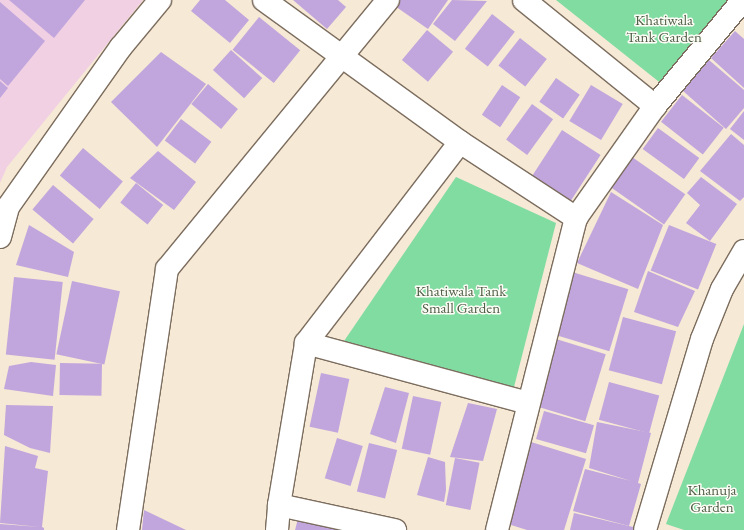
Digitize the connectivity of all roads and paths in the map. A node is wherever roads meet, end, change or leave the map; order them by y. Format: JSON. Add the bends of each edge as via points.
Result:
{"nodes":[{"id":1,"x":160,"y":0,"type":"edge"},
{"id":2,"x":264,"y":0,"type":"edge"},
{"id":3,"x":388,"y":0,"type":"edge"},
{"id":4,"x":524,"y":0,"type":"edge"},
{"id":5,"x":743,"y":0,"type":"edge"},
{"id":6,"x":342,"y":56,"type":"junction"},
{"id":7,"x":655,"y":106,"type":"junction"},
{"id":8,"x":460,"y":142,"type":"junction"},
{"id":9,"x":576,"y":218,"type":"junction"},
{"id":10,"x":0,"y":238,"type":"edge"},
{"id":11,"x":744,"y":251,"type":"edge"},
{"id":12,"x":306,"y":343,"type":"junction"},
{"id":13,"x":528,"y":403,"type":"junction"},
{"id":14,"x":279,"y":505,"type":"junction"},
{"id":15,"x":128,"y":530,"type":"edge"},
{"id":16,"x":277,"y":530,"type":"edge"},
{"id":17,"x":395,"y":530,"type":"edge"},
{"id":18,"x":497,"y":530,"type":"edge"},
{"id":19,"x":645,"y":530,"type":"edge"}],
"edges":[{"from":1,"to":10,"type":"street","via":[[121,47],[8,208]]},
{"from":2,"to":6,"type":"street"},
{"from":3,"to":6,"type":"street"},
{"from":4,"to":7,"type":"street"},
{"from":5,"to":7,"type":"street"},
{"from":6,"to":8,"type":"street"},
{"from":6,"to":15,"type":"street","via":[[167,269]]},
{"from":7,"to":9,"type":"street"},
{"from":8,"to":9,"type":"street"},
{"from":8,"to":12,"type":"street"},
{"from":9,"to":13,"type":"street"},
{"from":11,"to":19,"type":"street","via":[[722,289],[702,339]]},
{"from":12,"to":13,"type":"street"},
{"from":12,"to":14,"type":"street"},
{"from":13,"to":18,"type":"street"},
{"from":14,"to":16,"type":"street"},
{"from":14,"to":17,"type":"street"}]}
